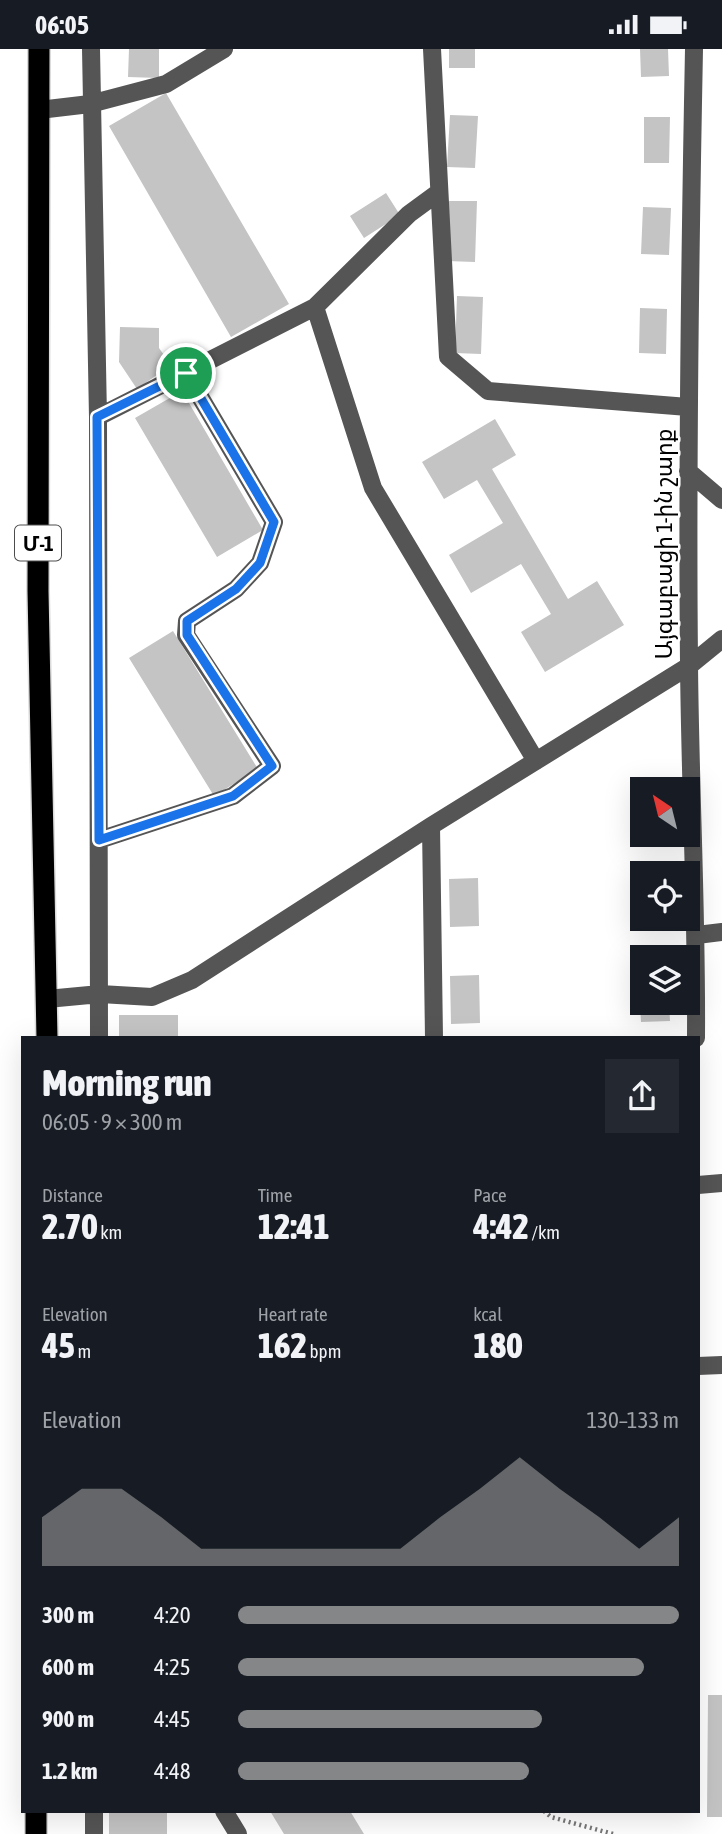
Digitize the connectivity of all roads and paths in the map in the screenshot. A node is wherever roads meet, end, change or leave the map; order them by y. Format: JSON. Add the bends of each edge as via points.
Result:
{"nodes":[{"id":1,"x":39,"y":49,"type":"edge"},
{"id":2,"x":91,"y":49,"type":"edge"},
{"id":3,"x":224,"y":49,"type":"edge"},
{"id":4,"x":432,"y":49,"type":"edge"},
{"id":5,"x":694,"y":49,"type":"edge"},
{"id":6,"x":90,"y":104,"type":"junction"},
{"id":7,"x":39,"y":110,"type":"junction"},
{"id":8,"x":439,"y":192,"type":"junction"},
{"id":9,"x":315,"y":307,"type":"junction"},
{"id":10,"x":186,"y":373,"type":"junction"},
{"id":11,"x":688,"y":407,"type":"junction"},
{"id":12,"x":97,"y":417,"type":"junction"},
{"id":13,"x":688,"y":471,"type":"junction"},
{"id":14,"x":722,"y":500,"type":"edge"},
{"id":15,"x":722,"y":639,"type":"edge"},
{"id":16,"x":689,"y":666,"type":"junction"},
{"id":17,"x":536,"y":761,"type":"junction"},
{"id":18,"x":431,"y":826,"type":"junction"},
{"id":19,"x":99,"y":840,"type":"junction"},
{"id":20,"x":722,"y":932,"type":"edge"},
{"id":21,"x":697,"y":935,"type":"junction"},
{"id":22,"x":100,"y":994,"type":"junction"},
{"id":23,"x":47,"y":999,"type":"junction"},
{"id":24,"x":47,"y":1036,"type":"edge"},
{"id":25,"x":99,"y":1036,"type":"edge"},
{"id":26,"x":434,"y":1036,"type":"edge"},
{"id":27,"x":696,"y":1036,"type":"edge"},
{"id":28,"x":722,"y":1183,"type":"edge"},
{"id":29,"x":700,"y":1185,"type":"edge"},
{"id":30,"x":722,"y":1365,"type":"edge"},
{"id":31,"x":700,"y":1366,"type":"edge"},
{"id":32,"x":36,"y":1813,"type":"edge"},
{"id":33,"x":94,"y":1813,"type":"edge"},
{"id":34,"x":225,"y":1813,"type":"edge"},
{"id":35,"x":546,"y":1813,"type":"edge"},
{"id":36,"x":36,"y":1834,"type":"edge"},
{"id":37,"x":94,"y":1834,"type":"edge"},
{"id":38,"x":237,"y":1834,"type":"edge"},
{"id":39,"x":613,"y":1834,"type":"edge"}],
"edges":[{"from":1,"to":7,"type":"highway","number":"Մ-1"},
{"from":2,"to":6,"type":"street"},
{"from":3,"to":6,"type":"street","via":[[166,83]]},
{"from":4,"to":8,"type":"street"},
{"from":5,"to":11,"type":"street","name":"Այգաբացի 1-ին շարք"},
{"from":6,"to":7,"type":"street"},
{"from":6,"to":12,"type":"street"},
{"from":7,"to":23,"type":"highway","number":"Մ-1","via":[[38,591]]},
{"from":8,"to":9,"type":"street","via":[[410,214]]},
{"from":8,"to":11,"type":"street","via":[[449,356],[488,391]]},
{"from":9,"to":10,"type":"street"},
{"from":9,"to":17,"type":"street","via":[[373,488]]},
{"from":10,"to":12,"type":"street"},
{"from":10,"to":19,"type":"street","via":[[274,522],[260,563],[236,589],[187,621],[187,635],[272,766],[233,796]]},
{"from":11,"to":13,"type":"street","name":"Այգաբացի 1-ին շարք"},
{"from":12,"to":19,"type":"street"},
{"from":13,"to":14,"type":"street"},
{"from":13,"to":16,"type":"street","name":"Այգաբացի 1-ին շարք"},
{"from":15,"to":16,"type":"street"},
{"from":16,"to":17,"type":"street"},
{"from":16,"to":21,"type":"street","name":"Այգաբացի 1-ին շարք"},
{"from":17,"to":18,"type":"street"},
{"from":18,"to":22,"type":"street","via":[[192,980],[152,997]]},
{"from":18,"to":26,"type":"street"},
{"from":19,"to":22,"type":"street"},
{"from":20,"to":21,"type":"street"},
{"from":21,"to":27,"type":"street","name":"Այգաբացի 1-ին շարք"},
{"from":22,"to":23,"type":"street"},
{"from":22,"to":25,"type":"street"},
{"from":23,"to":24,"type":"highway","number":"Մ-1"},
{"from":28,"to":29,"type":"street"},
{"from":30,"to":31,"type":"street"},
{"from":32,"to":36,"type":"highway"},
{"from":33,"to":37,"type":"street"},
{"from":34,"to":38,"type":"street"},
{"from":35,"to":39,"type":"path"}]}
